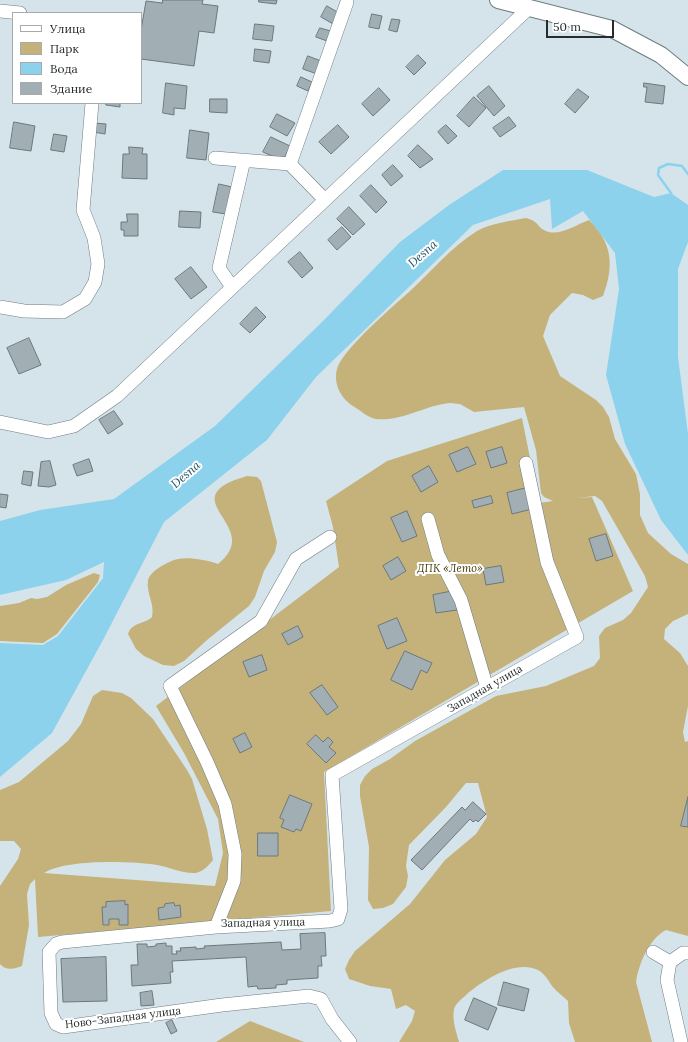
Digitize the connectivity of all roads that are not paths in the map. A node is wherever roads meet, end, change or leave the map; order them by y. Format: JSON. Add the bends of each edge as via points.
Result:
{"nodes":[{"id":1,"x":498,"y":0,"type":"edge"},
{"id":2,"x":347,"y":2,"type":"dead end"},
{"id":3,"x":529,"y":8,"type":"junction"},
{"id":4,"x":0,"y":11,"type":"edge"},
{"id":5,"x":12,"y":12,"type":"edge"},
{"id":6,"x":687,"y":72,"type":"edge"},
{"id":7,"x":92,"y":104,"type":"edge"},
{"id":8,"x":215,"y":158,"type":"dead end"},
{"id":9,"x":244,"y":160,"type":"junction"},
{"id":10,"x":290,"y":164,"type":"junction"},
{"id":11,"x":325,"y":200,"type":"junction"},
{"id":12,"x":232,"y":287,"type":"junction"},
{"id":13,"x":0,"y":307,"type":"edge"},
{"id":14,"x":0,"y":422,"type":"edge"},
{"id":15,"x":526,"y":463,"type":"dead end"},
{"id":16,"x":428,"y":519,"type":"dead end"},
{"id":17,"x":330,"y":537,"type":"dead end"},
{"id":18,"x":487,"y":688,"type":"junction"},
{"id":19,"x":216,"y":927,"type":"junction"},
{"id":20,"x":653,"y":952,"type":"dead end"},
{"id":21,"x":688,"y":953,"type":"edge"},
{"id":22,"x":670,"y":962,"type":"junction"},
{"id":23,"x":347,"y":1039,"type":"edge"},
{"id":24,"x":681,"y":1042,"type":"edge"}],
"edges":[{"from":1,"to":3,"type":"main road"},
{"from":2,"to":10,"type":"street"},
{"from":3,"to":6,"type":"main road","via":[[612,29]]},
{"from":3,"to":11,"type":"street"},
{"from":4,"to":5,"type":"street"},
{"from":7,"to":13,"type":"street","via":[[83,210],[94,238],[98,264],[95,282],[85,299],[63,312],[24,311]]},
{"from":8,"to":9,"type":"street"},
{"from":9,"to":10,"type":"street"},
{"from":9,"to":12,"type":"street","via":[[219,268]]},
{"from":10,"to":11,"type":"street"},
{"from":11,"to":12,"type":"street"},
{"from":12,"to":14,"type":"street","via":[[117,396],[74,426],[48,432]]},
{"from":15,"to":18,"type":"street","name":"Западная улица","via":[[547,562],[577,637]]},
{"from":16,"to":18,"type":"street","via":[[438,555],[461,600]]},
{"from":17,"to":19,"type":"street","name":"Западная улица","via":[[296,559],[261,621],[170,686],[225,804],[233,847],[234,881]]},
{"from":18,"to":19,"type":"street","name":"Западная улица","via":[[332,775],[341,909],[338,919]]},
{"from":19,"to":23,"type":"street","name":"Ново-Западная улица","via":[[56,944],[49,952],[53,1020],[63,1027],[309,996],[321,999]]},
{"from":20,"to":22,"type":"street"},
{"from":21,"to":22,"type":"street","via":[[683,953]]},
{"from":22,"to":24,"type":"street","via":[[667,980]]}]}
